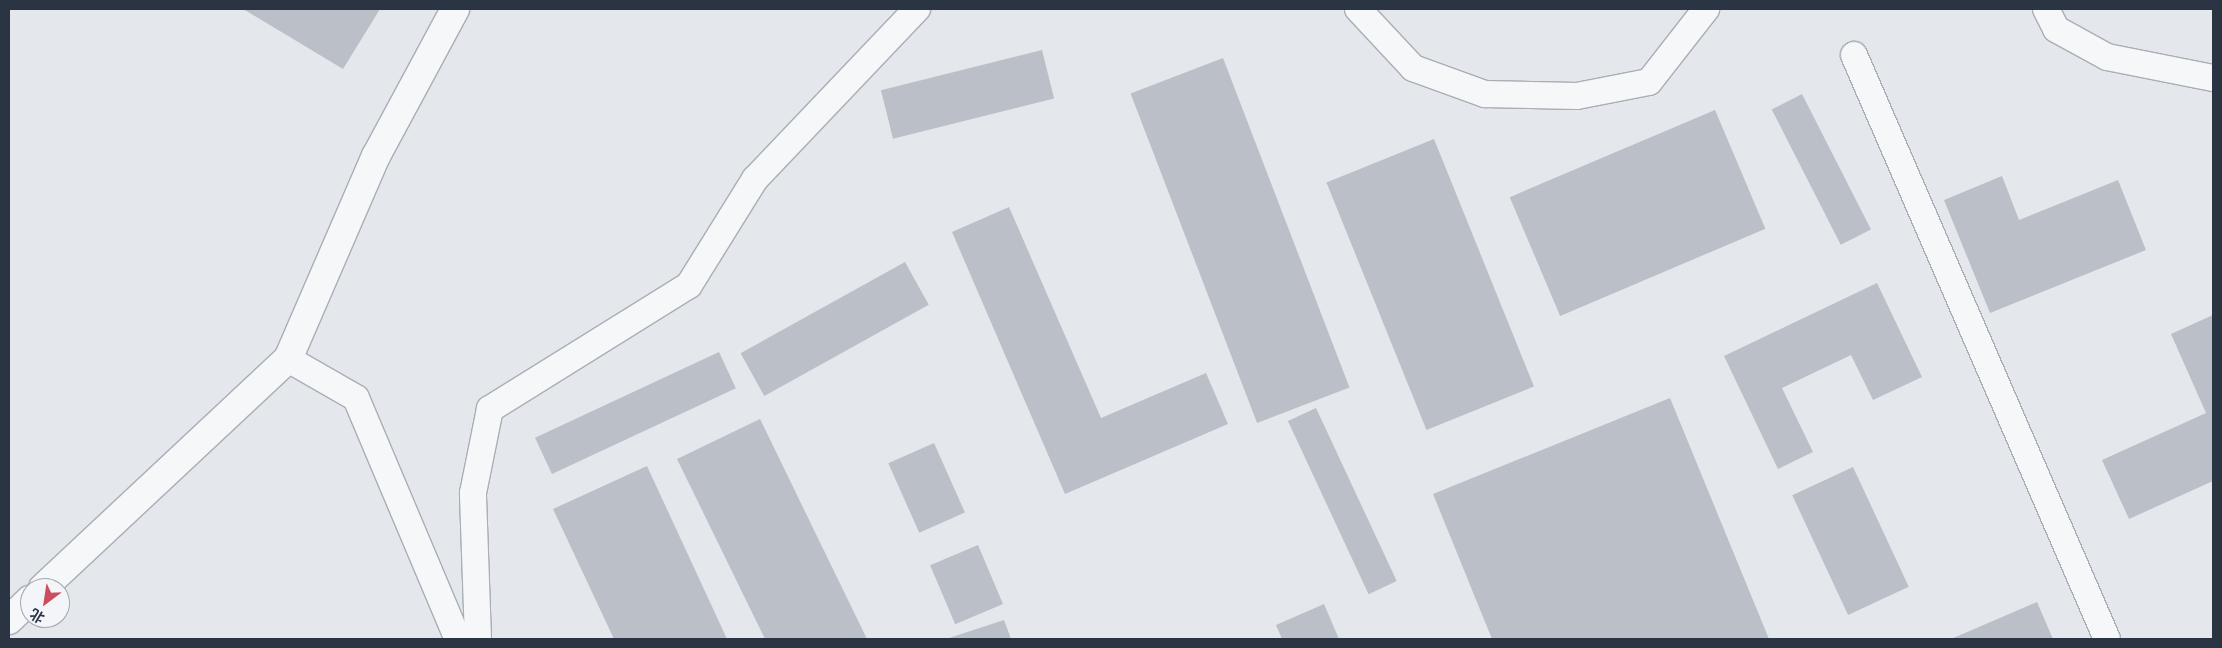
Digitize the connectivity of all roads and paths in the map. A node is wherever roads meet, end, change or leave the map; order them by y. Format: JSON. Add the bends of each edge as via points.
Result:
{"nodes":[{"id":1,"x":455,"y":9,"type":"edge"},
{"id":2,"x":917,"y":9,"type":"edge"},
{"id":3,"x":1358,"y":9,"type":"edge"},
{"id":4,"x":1706,"y":9,"type":"edge"},
{"id":5,"x":2046,"y":9,"type":"edge"},
{"id":6,"x":1854,"y":55,"type":"dead end"},
{"id":7,"x":2213,"y":78,"type":"edge"},
{"id":8,"x":288,"y":359,"type":"junction"},
{"id":9,"x":54,"y":578,"type":"edge"},
{"id":10,"x":20,"y":610,"type":"edge"},
{"id":11,"x":9,"y":620,"type":"edge"},
{"id":12,"x":458,"y":639,"type":"edge"},
{"id":13,"x":478,"y":639,"type":"edge"},
{"id":14,"x":2107,"y":639,"type":"edge"}],
"edges":[{"from":1,"to":8,"type":"street","via":[[376,156]]},
{"from":2,"to":13,"type":"street","via":[[755,179],[689,285],[490,409],[473,493]]},
{"from":3,"to":4,"type":"street","via":[[1413,68],[1485,94],[1577,96],[1649,82]]},
{"from":5,"to":7,"type":"street","via":[[2056,29],[2107,57]]},
{"from":6,"to":14,"type":"street"},
{"from":8,"to":9,"type":"street"},
{"from":8,"to":12,"type":"street","via":[[356,398]]},
{"from":10,"to":11,"type":"street"}]}
